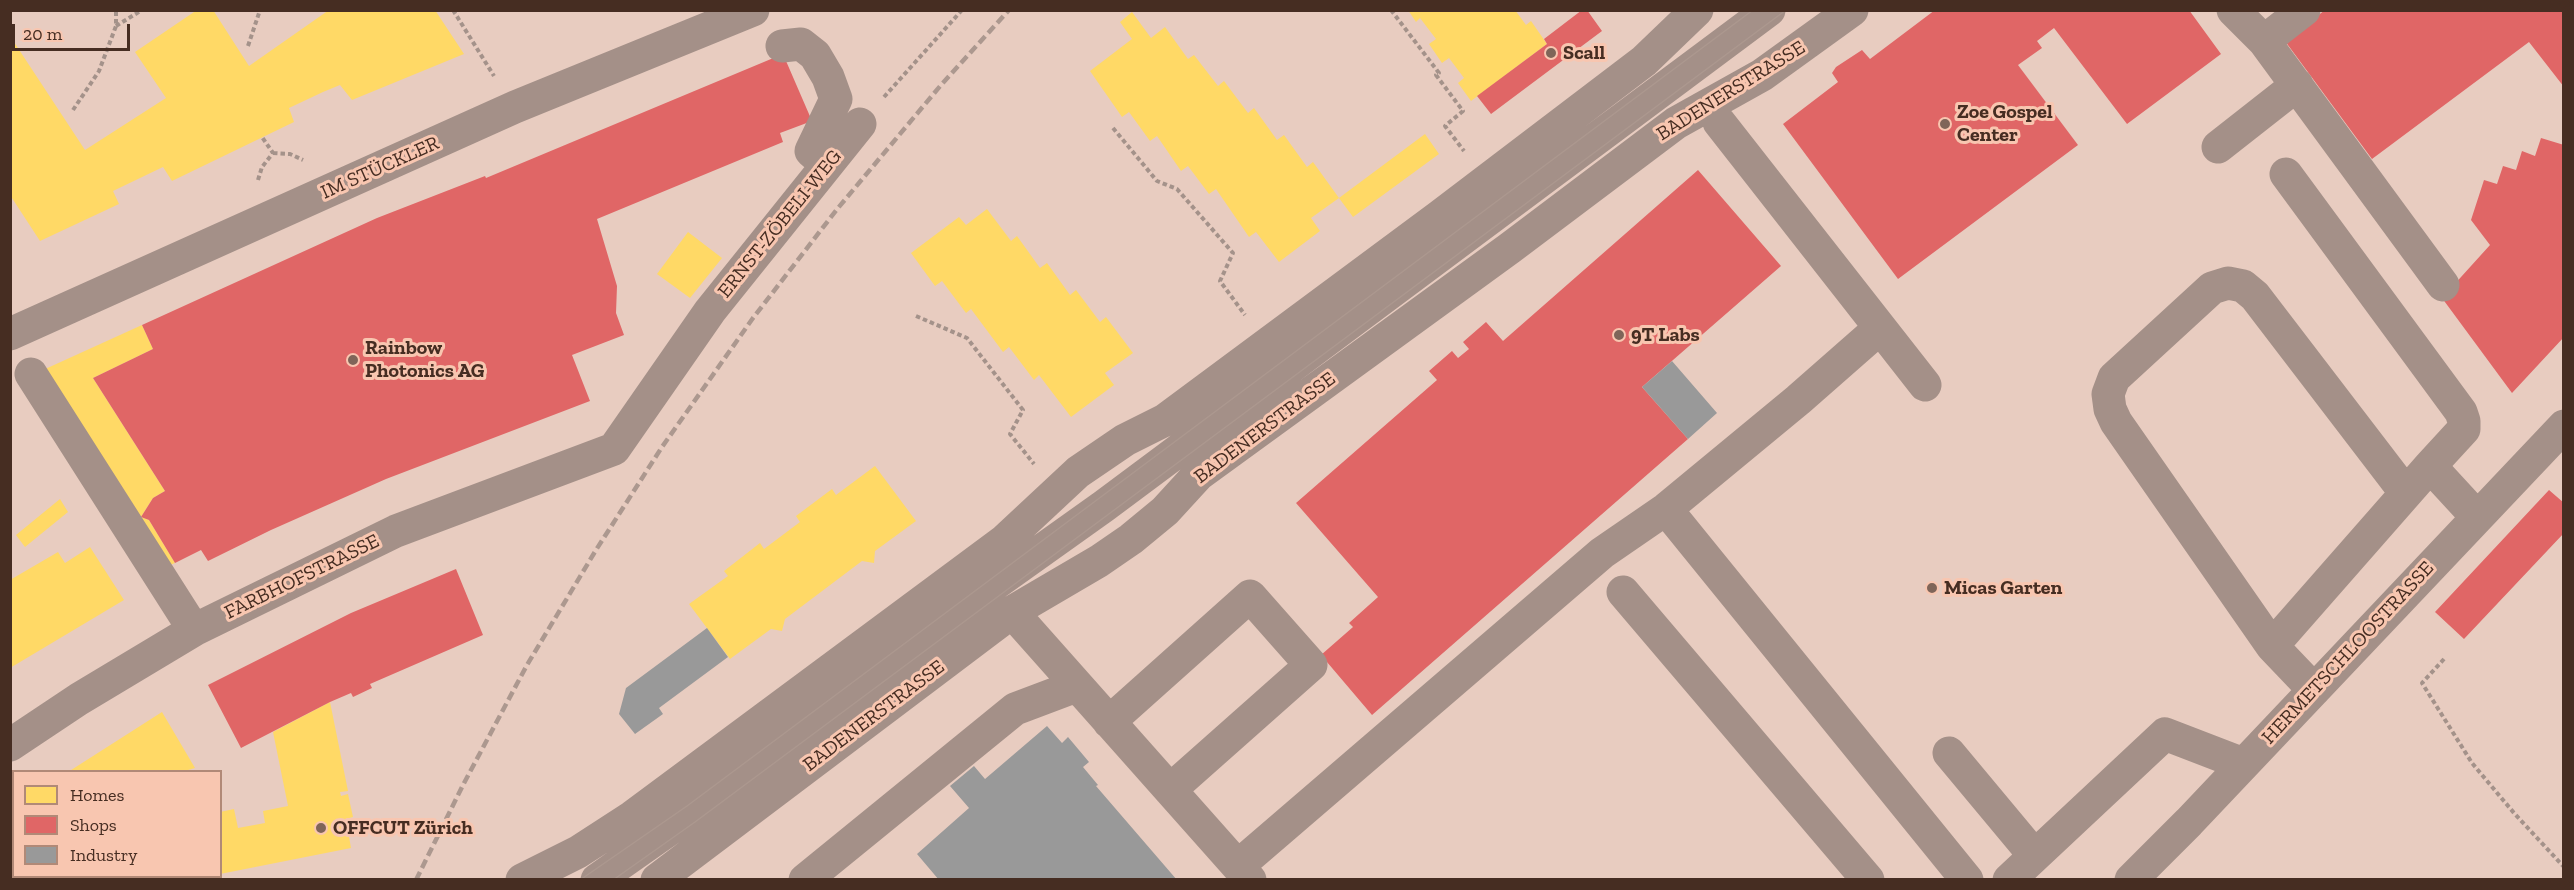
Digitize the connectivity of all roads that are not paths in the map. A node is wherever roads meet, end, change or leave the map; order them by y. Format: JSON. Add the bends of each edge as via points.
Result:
{"nodes":[{"id":1,"x":753,"y":10,"type":"edge"},
{"id":2,"x":1697,"y":10,"type":"edge"},
{"id":3,"x":1769,"y":10,"type":"edge"},
{"id":4,"x":1852,"y":10,"type":"edge"},
{"id":5,"x":2233,"y":10,"type":"edge"},
{"id":6,"x":2304,"y":10,"type":"edge"},
{"id":7,"x":2265,"y":40,"type":"junction"},
{"id":8,"x":782,"y":46,"type":"dead end"},
{"id":9,"x":2297,"y":85,"type":"junction"},
{"id":10,"x":1719,"y":122,"type":"dead end"},
{"id":11,"x":860,"y":124,"type":"road end"},
{"id":12,"x":2218,"y":147,"type":"dead end"},
{"id":13,"x":827,"y":165,"type":"junction"},
{"id":14,"x":2286,"y":174,"type":"dead end"},
{"id":15,"x":2443,"y":285,"type":"dead end"},
{"id":16,"x":1880,"y":328,"type":"junction"},
{"id":17,"x":10,"y":334,"type":"edge"},
{"id":18,"x":30,"y":374,"type":"dead end"},
{"id":19,"x":1925,"y":385,"type":"dead end"},
{"id":20,"x":2564,"y":426,"type":"edge"},
{"id":21,"x":614,"y":449,"type":"joint"},
{"id":22,"x":2430,"y":466,"type":"junction"},
{"id":23,"x":2405,"y":492,"type":"junction"},
{"id":24,"x":1666,"y":509,"type":"junction"},
{"id":25,"x":2477,"y":517,"type":"junction"},
{"id":26,"x":1623,"y":592,"type":"dead end"},
{"id":27,"x":1012,"y":612,"type":"junction"},
{"id":28,"x":194,"y":630,"type":"junction"},
{"id":29,"x":2272,"y":646,"type":"junction"},
{"id":30,"x":1076,"y":686,"type":"junction"},
{"id":31,"x":2314,"y":690,"type":"junction"},
{"id":32,"x":1109,"y":722,"type":"junction"},
{"id":33,"x":10,"y":745,"type":"edge"},
{"id":34,"x":1949,"y":753,"type":"dead end"},
{"id":35,"x":2243,"y":764,"type":"junction"},
{"id":36,"x":1170,"y":789,"type":"junction"},
{"id":37,"x":2034,"y":855,"type":"junction"},
{"id":38,"x":1244,"y":873,"type":"edge"},
{"id":39,"x":815,"y":876,"type":"edge"},
{"id":40,"x":522,"y":879,"type":"edge"},
{"id":41,"x":597,"y":879,"type":"edge"},
{"id":42,"x":657,"y":879,"type":"edge"},
{"id":43,"x":1868,"y":879,"type":"edge"},
{"id":44,"x":1967,"y":879,"type":"edge"},
{"id":45,"x":2008,"y":879,"type":"edge"},
{"id":46,"x":2131,"y":879,"type":"edge"}],
"edges":[{"from":1,"to":17,"type":"street","name":"IM STÜCKLER","via":[[514,107]]},
{"from":2,"to":40,"type":"street","via":[[1644,62],[1165,420],[1125,440],[1078,472],[1004,541],[632,817],[578,852]]},
{"from":3,"to":41,"type":"street","via":[[691,814]]},
{"from":4,"to":27,"type":"street","name":"BADENERSTRASSE","via":[[1762,75],[1676,123],[1198,475],[1165,511],[1131,539]]},
{"from":5,"to":7,"type":"street"},
{"from":6,"to":7,"type":"street"},
{"from":7,"to":9,"type":"street"},
{"from":8,"to":13,"type":"street","via":[[801,44],[815,55],[828,77],[836,99],[811,151]]},
{"from":9,"to":12,"type":"street"},
{"from":9,"to":15,"type":"street"},
{"from":10,"to":16,"type":"street"},
{"from":11,"to":13,"type":"street","name":"ERNST-ZÖBELI-WEG"},
{"from":13,"to":21,"type":"street","name":"ERNST-ZÖBELI-WEG","via":[[710,311]]},
{"from":14,"to":22,"type":"street","via":[[2461,412],[2464,429]]},
{"from":16,"to":19,"type":"street"},
{"from":16,"to":24,"type":"street"},
{"from":18,"to":28,"type":"street"},
{"from":20,"to":25,"type":"street","name":"HERMETSCHLOOSTRASSE"},
{"from":21,"to":28,"type":"street","name":"FARBHOFSTRASSE","via":[[396,531]]},
{"from":22,"to":23,"type":"street"},
{"from":22,"to":25,"type":"street"},
{"from":23,"to":29,"type":"street"},
{"from":23,"to":29,"type":"street","via":[[2255,296],[2243,286],[2228,283],[2212,288],[2114,378],[2108,394],[2116,422]]},
{"from":24,"to":38,"type":"street","via":[[1602,553]]},
{"from":24,"to":44,"type":"street"},
{"from":25,"to":31,"type":"street","name":"HERMETSCHLOOSTRASSE"},
{"from":26,"to":43,"type":"street"},
{"from":27,"to":30,"type":"street"},
{"from":27,"to":42,"type":"street","name":"BADENERSTRASSE"},
{"from":28,"to":33,"type":"street","name":"FARBHOFSTRASSE"},
{"from":29,"to":31,"type":"street"},
{"from":30,"to":32,"type":"street"},
{"from":30,"to":39,"type":"street","via":[[1015,709]]},
{"from":31,"to":35,"type":"street","name":"HERMETSCHLOOSTRASSE"},
{"from":32,"to":36,"type":"street"},
{"from":32,"to":36,"type":"street","via":[[1250,596],[1311,665]]},
{"from":34,"to":37,"type":"street"},
{"from":35,"to":37,"type":"street","via":[[2165,734]]},
{"from":35,"to":46,"type":"street","name":"HERMETSCHLOOSTRASSE"},
{"from":36,"to":38,"type":"street"},
{"from":37,"to":45,"type":"street"}]}
